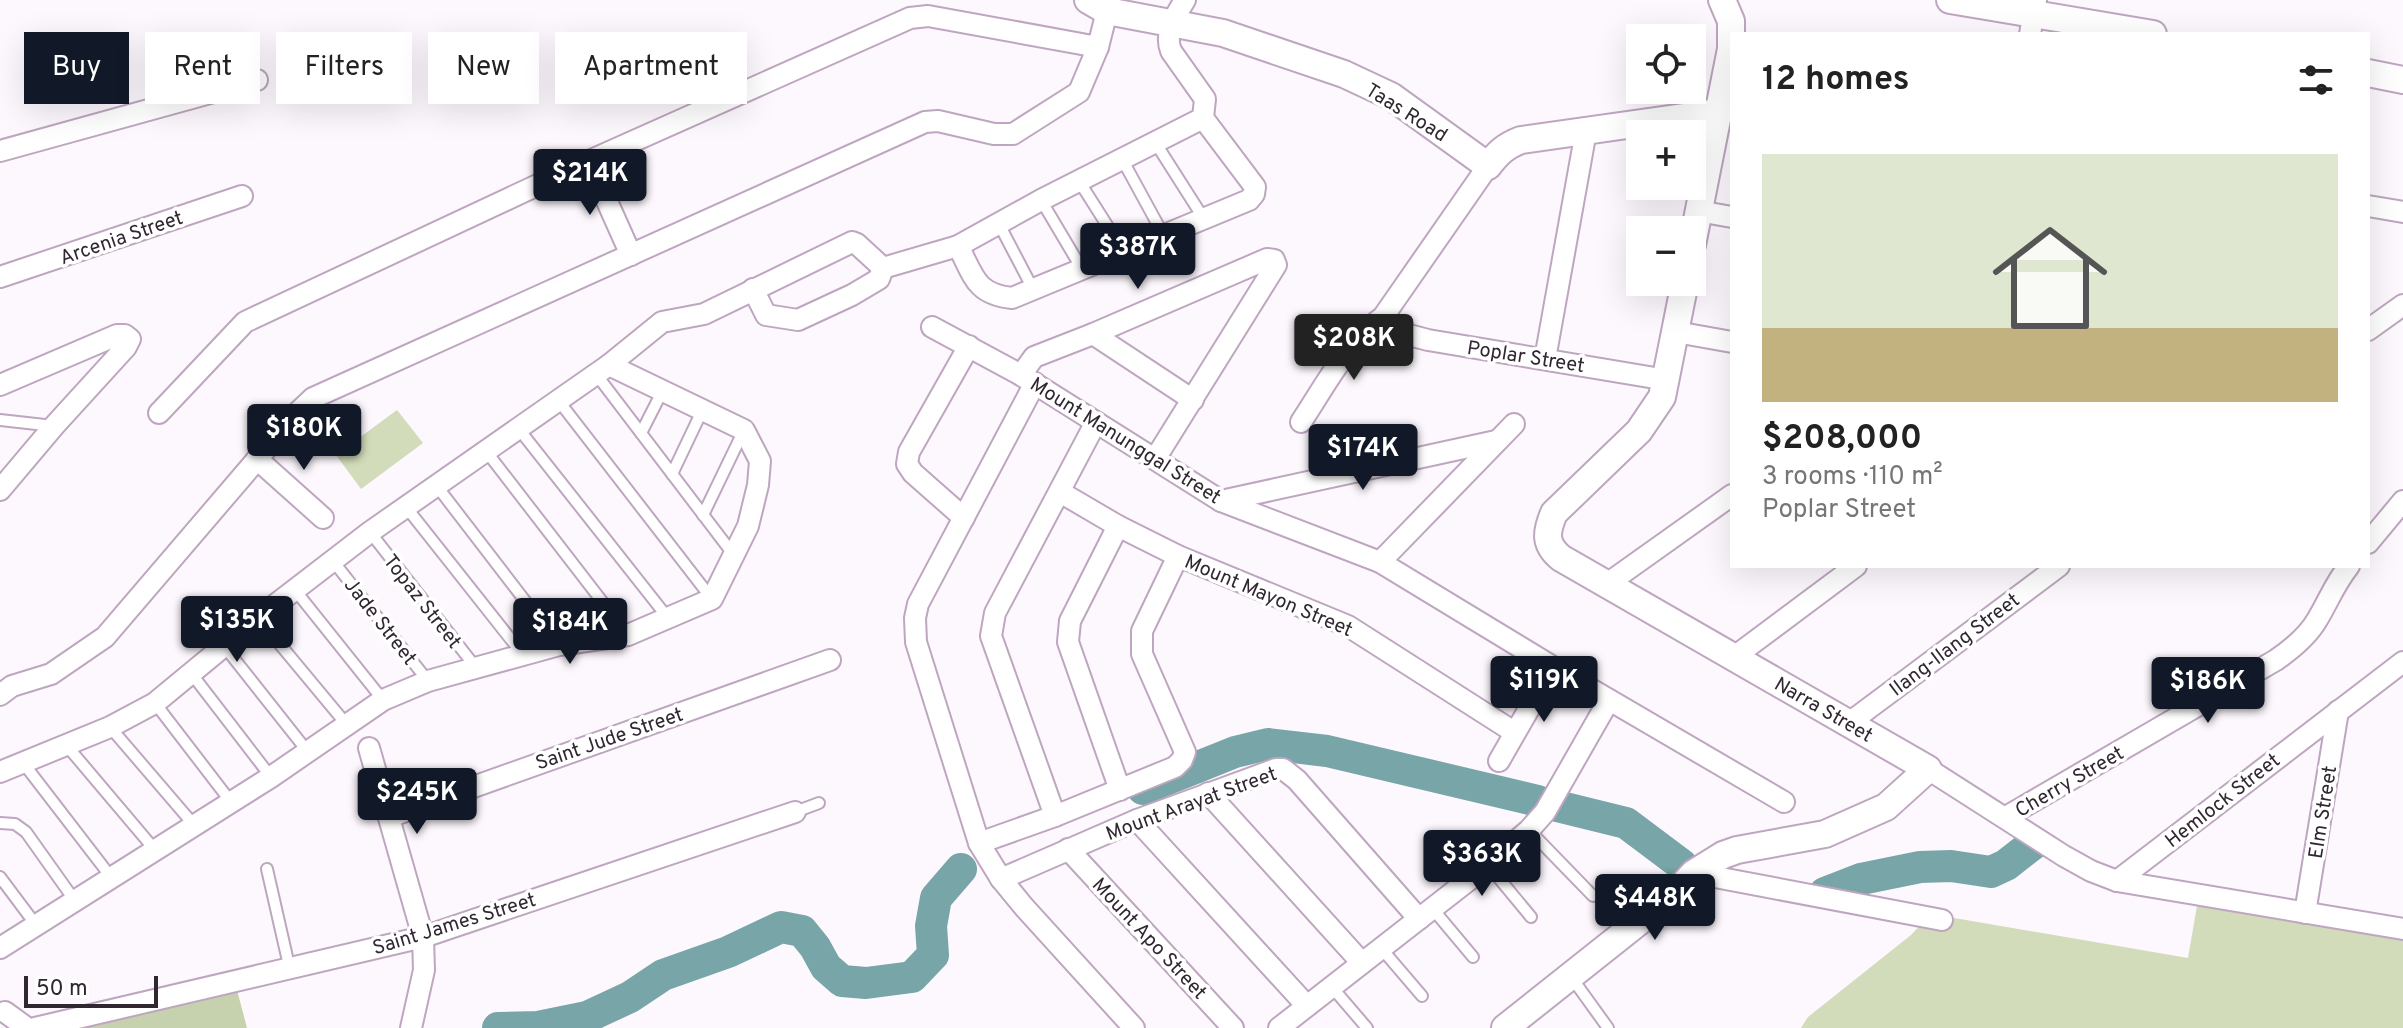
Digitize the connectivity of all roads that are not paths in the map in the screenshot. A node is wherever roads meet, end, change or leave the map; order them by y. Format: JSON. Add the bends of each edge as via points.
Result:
{"nodes":[{"id":1,"x":1722,"y":0,"type":"edge"},
{"id":2,"x":1950,"y":0,"type":"edge"},
{"id":3,"x":1098,"y":6,"type":"edge"},
{"id":4,"x":1178,"y":11,"type":"edge"},
{"id":5,"x":2033,"y":15,"type":"edge"},
{"id":6,"x":1731,"y":32,"type":"edge"},
{"id":7,"x":2140,"y":32,"type":"edge"},
{"id":8,"x":1098,"y":47,"type":"junction"},
{"id":9,"x":1730,"y":54,"type":"edge"},
{"id":10,"x":2370,"y":73,"type":"edge"},
{"id":11,"x":2403,"y":80,"type":"edge"},
{"id":12,"x":170,"y":104,"type":"edge"},
{"id":13,"x":1719,"y":112,"type":"junction"},
{"id":14,"x":1203,"y":118,"type":"junction"},
{"id":15,"x":1586,"y":131,"type":"junction"},
{"id":16,"x":1155,"y":142,"type":"junction"},
{"id":17,"x":0,"y":151,"type":"edge"},
{"id":18,"x":1122,"y":159,"type":"junction"},
{"id":19,"x":589,"y":161,"type":"junction"},
{"id":20,"x":1488,"y":166,"type":"junction"},
{"id":21,"x":1079,"y":181,"type":"junction"},
{"id":22,"x":242,"y":196,"type":"dead end"},
{"id":23,"x":1041,"y":200,"type":"junction"},
{"id":24,"x":2370,"y":206,"type":"edge"},
{"id":25,"x":1698,"y":211,"type":"junction"},
{"id":26,"x":2403,"y":212,"type":"edge"},
{"id":27,"x":1697,"y":216,"type":"edge"},
{"id":28,"x":1730,"y":217,"type":"edge"},
{"id":29,"x":1204,"y":219,"type":"junction"},
{"id":30,"x":999,"y":224,"type":"junction"},
{"id":31,"x":1164,"y":236,"type":"junction"},
{"id":32,"x":958,"y":246,"type":"junction"},
{"id":33,"x":1124,"y":252,"type":"junction"},
{"id":34,"x":631,"y":255,"type":"junction"},
{"id":35,"x":883,"y":268,"type":"junction"},
{"id":36,"x":1082,"y":269,"type":"junction"},
{"id":37,"x":0,"y":277,"type":"edge"},
{"id":38,"x":753,"y":289,"type":"junction"},
{"id":39,"x":1033,"y":289,"type":"junction"},
{"id":40,"x":1682,"y":296,"type":"edge"},
{"id":41,"x":2403,"y":305,"type":"edge"},
{"id":42,"x":1383,"y":317,"type":"junction"},
{"id":43,"x":932,"y":327,"type":"dead end"},
{"id":44,"x":2370,"y":329,"type":"edge"},
{"id":45,"x":1676,"y":332,"type":"junction"},
{"id":46,"x":1093,"y":334,"type":"junction"},
{"id":47,"x":1730,"y":342,"type":"edge"},
{"id":48,"x":969,"y":346,"type":"junction"},
{"id":49,"x":1545,"y":359,"type":"junction"},
{"id":50,"x":603,"y":369,"type":"junction"},
{"id":51,"x":1028,"y":379,"type":"junction"},
{"id":52,"x":1667,"y":380,"type":"junction"},
{"id":53,"x":0,"y":385,"type":"edge"},
{"id":54,"x":662,"y":392,"type":"junction"},
{"id":55,"x":558,"y":400,"type":"junction"},
{"id":56,"x":1193,"y":400,"type":"junction"},
{"id":57,"x":702,"y":411,"type":"junction"},
{"id":58,"x":159,"y":413,"type":"dead end"},
{"id":59,"x":0,"y":420,"type":"edge"},
{"id":60,"x":1096,"y":422,"type":"junction"},
{"id":61,"x":1301,"y":422,"type":"dead end"},
{"id":62,"x":1514,"y":424,"type":"dead end"},
{"id":63,"x":54,"y":426,"type":"junction"},
{"id":64,"x":518,"y":428,"type":"junction"},
{"id":65,"x":744,"y":430,"type":"junction"},
{"id":66,"x":641,"y":433,"type":"junction"},
{"id":67,"x":1496,"y":441,"type":"junction"},
{"id":68,"x":486,"y":451,"type":"junction"},
{"id":69,"x":257,"y":459,"type":"junction"},
{"id":70,"x":1155,"y":459,"type":"junction"},
{"id":71,"x":672,"y":474,"type":"junction"},
{"id":72,"x":436,"y":485,"type":"junction"},
{"id":73,"x":0,"y":490,"type":"edge"},
{"id":74,"x":1060,"y":492,"type":"junction"},
{"id":75,"x":1730,"y":496,"type":"edge"},
{"id":76,"x":1221,"y":501,"type":"junction"},
{"id":77,"x":2403,"y":501,"type":"edge"},
{"id":78,"x":406,"y":507,"type":"junction"},
{"id":79,"x":703,"y":515,"type":"junction"},
{"id":80,"x":323,"y":518,"type":"dead end"},
{"id":81,"x":964,"y":518,"type":"junction"},
{"id":82,"x":1118,"y":526,"type":"junction"},
{"id":83,"x":370,"y":532,"type":"junction"},
{"id":84,"x":2370,"y":541,"type":"edge"},
{"id":85,"x":734,"y":554,"type":"junction"},
{"id":86,"x":1178,"y":556,"type":"junction"},
{"id":87,"x":333,"y":561,"type":"junction"},
{"id":88,"x":1380,"y":562,"type":"junction"},
{"id":89,"x":1853,"y":568,"type":"edge"},
{"id":90,"x":2056,"y":568,"type":"edge"},
{"id":91,"x":2347,"y":568,"type":"edge"},
{"id":92,"x":1607,"y":584,"type":"junction"},
{"id":93,"x":295,"y":590,"type":"junction"},
{"id":94,"x":712,"y":599,"type":"junction"},
{"id":95,"x":258,"y":618,"type":"junction"},
{"id":96,"x":669,"y":619,"type":"junction"},
{"id":97,"x":628,"y":635,"type":"junction"},
{"id":98,"x":559,"y":645,"type":"junction"},
{"id":99,"x":224,"y":646,"type":"junction"},
{"id":100,"x":524,"y":656,"type":"junction"},
{"id":101,"x":1734,"y":657,"type":"junction"},
{"id":102,"x":830,"y":660,"type":"dead end"},
{"id":103,"x":2403,"y":662,"type":"edge"},
{"id":104,"x":1553,"y":667,"type":"junction"},
{"id":105,"x":477,"y":669,"type":"junction"},
{"id":106,"x":191,"y":673,"type":"junction"},
{"id":107,"x":428,"y":681,"type":"junction"},
{"id":108,"x":0,"y":695,"type":"edge"},
{"id":109,"x":383,"y":700,"type":"junction"},
{"id":110,"x":1609,"y":700,"type":"junction"},
{"id":111,"x":155,"y":703,"type":"junction"},
{"id":112,"x":2338,"y":711,"type":"junction"},
{"id":113,"x":1849,"y":723,"type":"junction"},
{"id":114,"x":347,"y":725,"type":"junction"},
{"id":115,"x":110,"y":727,"type":"junction"},
{"id":116,"x":1514,"y":732,"type":"junction"},
{"id":117,"x":67,"y":746,"type":"junction"},
{"id":118,"x":369,"y":748,"type":"dead end"},
{"id":119,"x":308,"y":752,"type":"junction"},
{"id":120,"x":1499,"y":761,"type":"dead end"},
{"id":121,"x":24,"y":764,"type":"junction"},
{"id":122,"x":1928,"y":769,"type":"junction"},
{"id":123,"x":0,"y":772,"type":"edge"},
{"id":124,"x":271,"y":777,"type":"junction"},
{"id":125,"x":1120,"y":790,"type":"junction"},
{"id":126,"x":1208,"y":793,"type":"junction"},
{"id":127,"x":231,"y":802,"type":"junction"},
{"id":128,"x":1784,"y":802,"type":"dead end"},
{"id":129,"x":819,"y":803,"type":"dead end"},
{"id":130,"x":795,"y":812,"type":"joint"},
{"id":131,"x":1055,"y":816,"type":"junction"},
{"id":132,"x":389,"y":817,"type":"junction"},
{"id":133,"x":2006,"y":817,"type":"junction"},
{"id":134,"x":1137,"y":820,"type":"junction"},
{"id":135,"x":0,"y":823,"type":"edge"},
{"id":136,"x":194,"y":825,"type":"junction"},
{"id":137,"x":1529,"y":830,"type":"junction"},
{"id":138,"x":979,"y":843,"type":"junction"},
{"id":139,"x":1068,"y":849,"type":"junction"},
{"id":140,"x":155,"y":850,"type":"junction"},
{"id":141,"x":1488,"y":865,"type":"junction"},
{"id":142,"x":267,"y":869,"type":"dead end"},
{"id":143,"x":1694,"y":873,"type":"junction"},
{"id":144,"x":0,"y":877,"type":"edge"},
{"id":145,"x":111,"y":877,"type":"junction"},
{"id":146,"x":1001,"y":879,"type":"junction"},
{"id":147,"x":2117,"y":881,"type":"junction"},
{"id":148,"x":1593,"y":896,"type":"dead end"},
{"id":149,"x":75,"y":901,"type":"junction"},
{"id":150,"x":1425,"y":913,"type":"junction"},
{"id":151,"x":2305,"y":913,"type":"junction"},
{"id":152,"x":1531,"y":917,"type":"dead end"},
{"id":153,"x":1942,"y":920,"type":"dead end"},
{"id":154,"x":36,"y":925,"type":"junction"},
{"id":155,"x":2403,"y":929,"type":"edge"},
{"id":156,"x":423,"y":937,"type":"junction"},
{"id":157,"x":0,"y":948,"type":"edge"},
{"id":158,"x":1381,"y":948,"type":"junction"},
{"id":159,"x":1473,"y":957,"type":"dead end"},
{"id":160,"x":1362,"y":963,"type":"junction"},
{"id":161,"x":290,"y":970,"type":"junction"},
{"id":162,"x":1572,"y":977,"type":"junction"},
{"id":163,"x":1331,"y":986,"type":"junction"},
{"id":164,"x":1422,"y":996,"type":"dead end"},
{"id":165,"x":1307,"y":1006,"type":"junction"},
{"id":166,"x":5,"y":1012,"type":"dead end"},
{"id":167,"x":27,"y":1028,"type":"edge"},
{"id":168,"x":35,"y":1028,"type":"edge"},
{"id":169,"x":411,"y":1028,"type":"edge"},
{"id":170,"x":1134,"y":1028,"type":"edge"},
{"id":171,"x":1233,"y":1028,"type":"edge"},
{"id":172,"x":1280,"y":1028,"type":"edge"},
{"id":173,"x":1367,"y":1028,"type":"edge"},
{"id":174,"x":1505,"y":1028,"type":"edge"},
{"id":175,"x":1608,"y":1028,"type":"edge"}],
"edges":[{"from":1,"to":6,"type":"street"},
{"from":2,"to":5,"type":"street"},
{"from":3,"to":4,"type":"street","name":"Taas Road"},
{"from":3,"to":8,"type":"street"},
{"from":4,"to":14,"type":"street","via":[[1168,44],[1205,99]]},
{"from":4,"to":20,"type":"street","name":"Taas Road","via":[[1391,96]]},
{"from":5,"to":7,"type":"street"},
{"from":8,"to":19,"type":"street","via":[[928,16],[910,18]]},
{"from":8,"to":34,"type":"street","via":[[1079,92],[1013,134],[925,122]]},
{"from":9,"to":13,"type":"street"},
{"from":10,"to":11,"type":"street"},
{"from":12,"to":17,"type":"street"},
{"from":13,"to":15,"type":"street"},
{"from":13,"to":25,"type":"street"},
{"from":14,"to":16,"type":"street"},
{"from":14,"to":29,"type":"street","via":[[1255,187],[1249,200]]},
{"from":15,"to":20,"type":"street","via":[[1521,140],[1507,145]]},
{"from":15,"to":49,"type":"street"},
{"from":16,"to":18,"type":"street"},
{"from":16,"to":29,"type":"lane"},
{"from":18,"to":21,"type":"street"},
{"from":18,"to":31,"type":"lane"},
{"from":19,"to":34,"type":"street"},
{"from":19,"to":58,"type":"street","via":[[245,322]]},
{"from":20,"to":42,"type":"street"},
{"from":21,"to":23,"type":"street"},
{"from":21,"to":33,"type":"lane"},
{"from":22,"to":37,"type":"street","name":"Arcenia Street"},
{"from":23,"to":30,"type":"street"},
{"from":23,"to":36,"type":"lane"},
{"from":24,"to":26,"type":"street"},
{"from":25,"to":27,"type":"street"},
{"from":25,"to":28,"type":"street"},
{"from":29,"to":31,"type":"street"},
{"from":30,"to":32,"type":"street"},
{"from":30,"to":39,"type":"lane"},
{"from":31,"to":33,"type":"street"},
{"from":32,"to":35,"type":"street"},
{"from":32,"to":39,"type":"street","via":[[980,287],[995,296],[1012,298]]},
{"from":33,"to":36,"type":"street"},
{"from":34,"to":69,"type":"street","via":[[313,398]]},
{"from":35,"to":38,"type":"street","via":[[852,242]]},
{"from":35,"to":38,"type":"street","via":[[879,279],[798,320],[766,315]]},
{"from":36,"to":39,"type":"street"},
{"from":38,"to":50,"type":"street","via":[[704,314],[662,322]]},
{"from":40,"to":45,"type":"street","name":"Narra Street"},
{"from":41,"to":44,"type":"street"},
{"from":42,"to":49,"type":"street","name":"Poplar Street","via":[[1409,335],[1428,340]]},
{"from":42,"to":61,"type":"street","via":[[1348,352]]},
{"from":43,"to":48,"type":"street","name":"Mount Manunggal Street"},
{"from":45,"to":47,"type":"street"},
{"from":45,"to":52,"type":"street","name":"Narra Street"},
{"from":46,"to":51,"type":"street","via":[[1034,357]]},
{"from":46,"to":56,"type":"street"},
{"from":46,"to":56,"type":"street","via":[[1274,260],[1276,265]]},
{"from":48,"to":51,"type":"street","name":"Mount Manunggal Street"},
{"from":48,"to":81,"type":"street","via":[[907,464]]},
{"from":49,"to":52,"type":"street","name":"Poplar Street"},
{"from":50,"to":54,"type":"street"},
{"from":50,"to":55,"type":"street"},
{"from":50,"to":66,"type":"lane"},
{"from":51,"to":60,"type":"street","name":"Mount Manunggal Street"},
{"from":51,"to":81,"type":"street"},
{"from":52,"to":92,"type":"street","name":"Narra Street","via":[[1646,422],[1554,513],[1549,526],[1551,550]]},
{"from":53,"to":63,"type":"street","via":[[117,335],[129,336],[126,347]]},
{"from":54,"to":57,"type":"street"},
{"from":54,"to":66,"type":"lane"},
{"from":55,"to":64,"type":"street"},
{"from":55,"to":94,"type":"lane"},
{"from":56,"to":70,"type":"street"},
{"from":57,"to":65,"type":"street"},
{"from":57,"to":71,"type":"lane"},
{"from":59,"to":63,"type":"lane"},
{"from":60,"to":70,"type":"street","name":"Mount Manunggal Street"},
{"from":60,"to":74,"type":"street"},
{"from":62,"to":67,"type":"street"},
{"from":63,"to":73,"type":"street","via":[[14,466]]},
{"from":64,"to":68,"type":"street"},
{"from":64,"to":96,"type":"lane"},
{"from":65,"to":79,"type":"lane"},
{"from":65,"to":85,"type":"street","via":[[760,461],[748,526]]},
{"from":66,"to":71,"type":"lane"},
{"from":67,"to":76,"type":"street"},
{"from":67,"to":88,"type":"street"},
{"from":68,"to":72,"type":"street"},
{"from":68,"to":97,"type":"lane"},
{"from":69,"to":80,"type":"street"},
{"from":69,"to":108,"type":"street","via":[[105,637],[51,674]]},
{"from":70,"to":76,"type":"street","name":"Mount Manunggal Street"},
{"from":71,"to":79,"type":"lane"},
{"from":72,"to":78,"type":"street"},
{"from":72,"to":98,"type":"lane"},
{"from":74,"to":82,"type":"street","name":"Mount Mayon Street"},
{"from":74,"to":131,"type":"street","via":[[995,613],[991,636]]},
{"from":75,"to":92,"type":"street"},
{"from":76,"to":88,"type":"street","name":"Mount Manunggal Street"},
{"from":77,"to":84,"type":"street"},
{"from":78,"to":83,"type":"street"},
{"from":78,"to":100,"type":"lane"},
{"from":79,"to":85,"type":"lane"},
{"from":81,"to":138,"type":"street","via":[[918,604],[916,642]]},
{"from":82,"to":86,"type":"street","name":"Mount Mayon Street"},
{"from":82,"to":125,"type":"street","via":[[1070,621],[1068,642]]},
{"from":83,"to":87,"type":"street"},
{"from":83,"to":105,"type":"lane","name":"Topaz Street"},
{"from":85,"to":94,"type":"street"},
{"from":86,"to":116,"type":"street","name":"Mount Mayon Street","via":[[1348,626]]},
{"from":86,"to":125,"type":"street","via":[[1142,631],[1142,654],[1185,752],[1175,767]]},
{"from":87,"to":93,"type":"street"},
{"from":87,"to":107,"type":"lane","name":"Jade Street"},
{"from":88,"to":104,"type":"street","name":"Mount Manunggal Street"},
{"from":89,"to":101,"type":"street"},
{"from":90,"to":113,"type":"street","name":"Ilang-Ilang Street"},
{"from":91,"to":133,"type":"street","name":"Cherry Street","via":[[2296,646]]},
{"from":92,"to":101,"type":"street","name":"Narra Street"},
{"from":93,"to":95,"type":"street"},
{"from":93,"to":109,"type":"lane"},
{"from":94,"to":96,"type":"street"},
{"from":95,"to":99,"type":"street"},
{"from":95,"to":114,"type":"lane"},
{"from":96,"to":97,"type":"street"},
{"from":97,"to":98,"type":"street"},
{"from":98,"to":100,"type":"street"},
{"from":99,"to":106,"type":"street"},
{"from":99,"to":119,"type":"lane"},
{"from":100,"to":105,"type":"street"},
{"from":101,"to":113,"type":"street","name":"Narra Street"},
{"from":102,"to":132,"type":"street","name":"Saint Jude Street"},
{"from":103,"to":112,"type":"street","name":"Hemlock Street"},
{"from":104,"to":110,"type":"street","name":"Mount Manunggal Street"},
{"from":104,"to":116,"type":"street"},
{"from":105,"to":107,"type":"street"},
{"from":106,"to":111,"type":"street"},
{"from":106,"to":124,"type":"lane"},
{"from":107,"to":109,"type":"street"},
{"from":109,"to":114,"type":"street"},
{"from":110,"to":128,"type":"street","name":"Mount Manunggal Street"},
{"from":110,"to":137,"type":"street","via":[[1545,812]]},
{"from":111,"to":115,"type":"street"},
{"from":111,"to":127,"type":"lane"},
{"from":112,"to":147,"type":"street","name":"Hemlock Street"},
{"from":112,"to":151,"type":"street","name":"Elm Street"},
{"from":113,"to":122,"type":"street","name":"Narra Street"},
{"from":114,"to":119,"type":"street"},
{"from":115,"to":117,"type":"street"},
{"from":115,"to":136,"type":"lane"},
{"from":116,"to":120,"type":"street"},
{"from":117,"to":121,"type":"street"},
{"from":117,"to":140,"type":"lane"},
{"from":118,"to":132,"type":"street"},
{"from":119,"to":124,"type":"street"},
{"from":121,"to":123,"type":"street"},
{"from":121,"to":145,"type":"lane"},
{"from":122,"to":133,"type":"street","name":"Narra Street"},
{"from":122,"to":143,"type":"street","via":[[1886,807],[1825,834],[1737,850]]},
{"from":124,"to":127,"type":"street"},
{"from":125,"to":131,"type":"street"},
{"from":126,"to":134,"type":"street","name":"Mount Arayat Street"},
{"from":126,"to":150,"type":"street","name":"Mount Arayat Street","via":[[1283,769]]},
{"from":126,"to":160,"type":"street"},
{"from":127,"to":136,"type":"street"},
{"from":129,"to":130,"type":"lane","name":"Saint James Street"},
{"from":130,"to":156,"type":"street","name":"Saint James Street"},
{"from":131,"to":138,"type":"street"},
{"from":132,"to":156,"type":"street"},
{"from":133,"to":147,"type":"street","name":"Narra Street","via":[[2091,871]]},
{"from":134,"to":139,"type":"street","name":"Mount Arayat Street"},
{"from":134,"to":165,"type":"street"},
{"from":135,"to":149,"type":"lane","via":[[26,832]]},
{"from":136,"to":140,"type":"street"},
{"from":137,"to":141,"type":"street"},
{"from":137,"to":148,"type":"lane"},
{"from":138,"to":146,"type":"street"},
{"from":139,"to":146,"type":"street","name":"Mount Arayat Street"},
{"from":139,"to":171,"type":"street","name":"Mount Apo Street"},
{"from":140,"to":145,"type":"street"},
{"from":141,"to":150,"type":"street"},
{"from":141,"to":152,"type":"lane"},
{"from":142,"to":161,"type":"lane"},
{"from":143,"to":153,"type":"street"},
{"from":143,"to":162,"type":"street"},
{"from":144,"to":154,"type":"lane"},
{"from":145,"to":149,"type":"street"},
{"from":146,"to":170,"type":"street"},
{"from":147,"to":151,"type":"street","name":"Narra Street"},
{"from":149,"to":154,"type":"street"},
{"from":150,"to":158,"type":"street"},
{"from":150,"to":159,"type":"lane"},
{"from":151,"to":155,"type":"street","name":"Narra Street"},
{"from":154,"to":157,"type":"street"},
{"from":156,"to":161,"type":"street","name":"Saint James Street"},
{"from":156,"to":169,"type":"street","via":[[424,970]]},
{"from":158,"to":160,"type":"street"},
{"from":158,"to":164,"type":"lane"},
{"from":160,"to":163,"type":"street"},
{"from":161,"to":168,"type":"street","name":"Saint James Street"},
{"from":162,"to":174,"type":"street"},
{"from":162,"to":175,"type":"lane"},
{"from":163,"to":165,"type":"street"},
{"from":163,"to":173,"type":"lane"},
{"from":165,"to":172,"type":"street"},
{"from":166,"to":167,"type":"street"}]}
